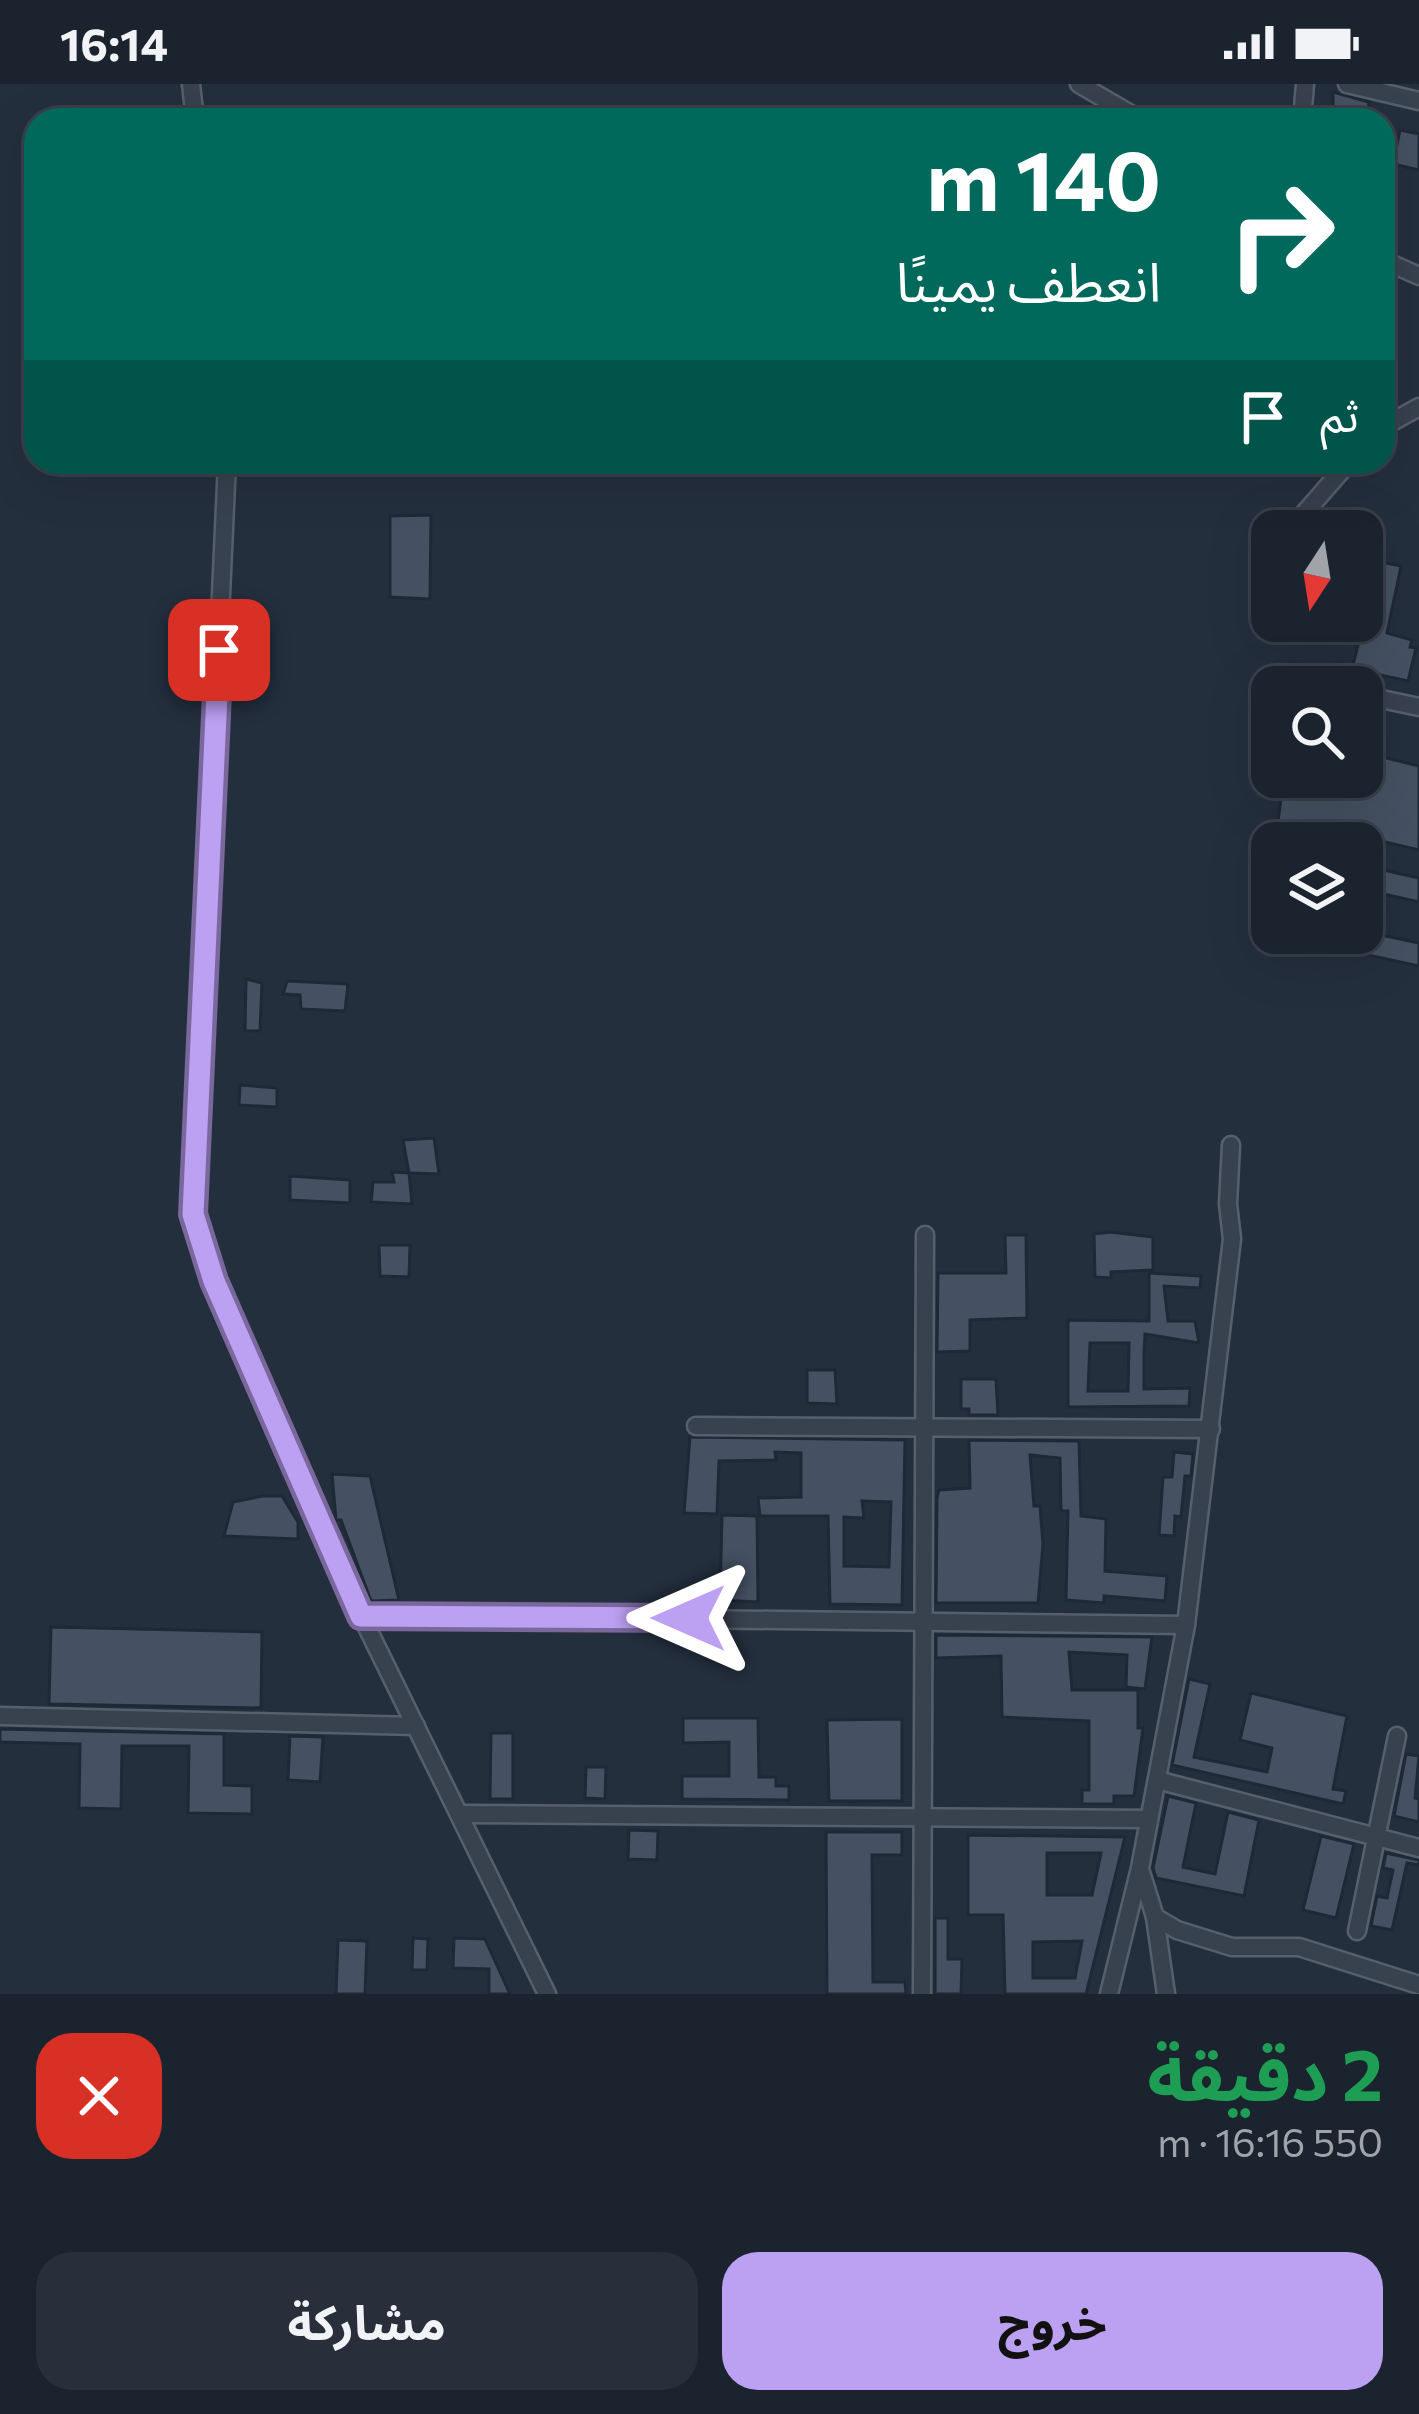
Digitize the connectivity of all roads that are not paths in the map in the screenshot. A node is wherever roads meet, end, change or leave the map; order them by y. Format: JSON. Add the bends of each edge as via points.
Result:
{"nodes":[{"id":1,"x":1079,"y":84,"type":"edge"},
{"id":2,"x":1347,"y":84,"type":"edge"},
{"id":3,"x":1386,"y":88,"type":"edge"},
{"id":4,"x":1419,"y":100,"type":"edge"},
{"id":5,"x":1120,"y":108,"type":"edge"},
{"id":6,"x":226,"y":474,"type":"edge"},
{"id":7,"x":1338,"y":474,"type":"edge"},
{"id":8,"x":1307,"y":510,"type":"edge"},
{"id":9,"x":1383,"y":699,"type":"edge"},
{"id":10,"x":1419,"y":707,"type":"edge"},
{"id":11,"x":1231,"y":1144,"type":"dead end"},
{"id":12,"x":925,"y":1235,"type":"dead end"},
{"id":13,"x":696,"y":1426,"type":"dead end"},
{"id":14,"x":924,"y":1428,"type":"junction"},
{"id":15,"x":1211,"y":1430,"type":"junction"},
{"id":16,"x":361,"y":1616,"type":"junction"},
{"id":17,"x":923,"y":1619,"type":"junction"},
{"id":18,"x":1186,"y":1625,"type":"junction"},
{"id":19,"x":0,"y":1716,"type":"edge"},
{"id":20,"x":416,"y":1726,"type":"junction"},
{"id":21,"x":1397,"y":1736,"type":"dead end"},
{"id":22,"x":1157,"y":1780,"type":"junction"},
{"id":23,"x":459,"y":1814,"type":"junction"},
{"id":24,"x":1149,"y":1819,"type":"junction"},
{"id":25,"x":923,"y":1820,"type":"junction"},
{"id":26,"x":1376,"y":1839,"type":"junction"},
{"id":27,"x":1419,"y":1848,"type":"edge"},
{"id":28,"x":1140,"y":1868,"type":"junction"},
{"id":29,"x":1155,"y":1917,"type":"junction"},
{"id":30,"x":1357,"y":1931,"type":"dead end"},
{"id":31,"x":1419,"y":1985,"type":"edge"},
{"id":32,"x":547,"y":1994,"type":"edge"},
{"id":33,"x":922,"y":1994,"type":"edge"},
{"id":34,"x":1109,"y":1994,"type":"edge"},
{"id":35,"x":1166,"y":1994,"type":"edge"}],
"edges":[{"from":1,"to":5,"type":"street"},
{"from":2,"to":3,"type":"street"},
{"from":3,"to":4,"type":"street"},
{"from":6,"to":16,"type":"street","via":[[193,1214],[214,1281]]},
{"from":7,"to":8,"type":"street"},
{"from":9,"to":10,"type":"street"},
{"from":11,"to":15,"type":"street","via":[[1232,1239]]},
{"from":12,"to":14,"type":"street"},
{"from":13,"to":14,"type":"street"},
{"from":14,"to":15,"type":"street"},
{"from":14,"to":17,"type":"street"},
{"from":15,"to":18,"type":"street"},
{"from":16,"to":17,"type":"street"},
{"from":16,"to":20,"type":"street"},
{"from":17,"to":18,"type":"street"},
{"from":17,"to":25,"type":"street"},
{"from":18,"to":22,"type":"street"},
{"from":19,"to":20,"type":"street"},
{"from":20,"to":23,"type":"street"},
{"from":21,"to":26,"type":"street"},
{"from":22,"to":24,"type":"street"},
{"from":22,"to":26,"type":"street"},
{"from":23,"to":25,"type":"street"},
{"from":23,"to":32,"type":"street"},
{"from":24,"to":25,"type":"street"},
{"from":24,"to":28,"type":"street"},
{"from":25,"to":33,"type":"street"},
{"from":26,"to":27,"type":"street"},
{"from":26,"to":30,"type":"street"},
{"from":28,"to":29,"type":"street"},
{"from":28,"to":34,"type":"street"},
{"from":29,"to":31,"type":"street","via":[[1232,1947],[1299,1947]]},
{"from":29,"to":35,"type":"street"}]}
